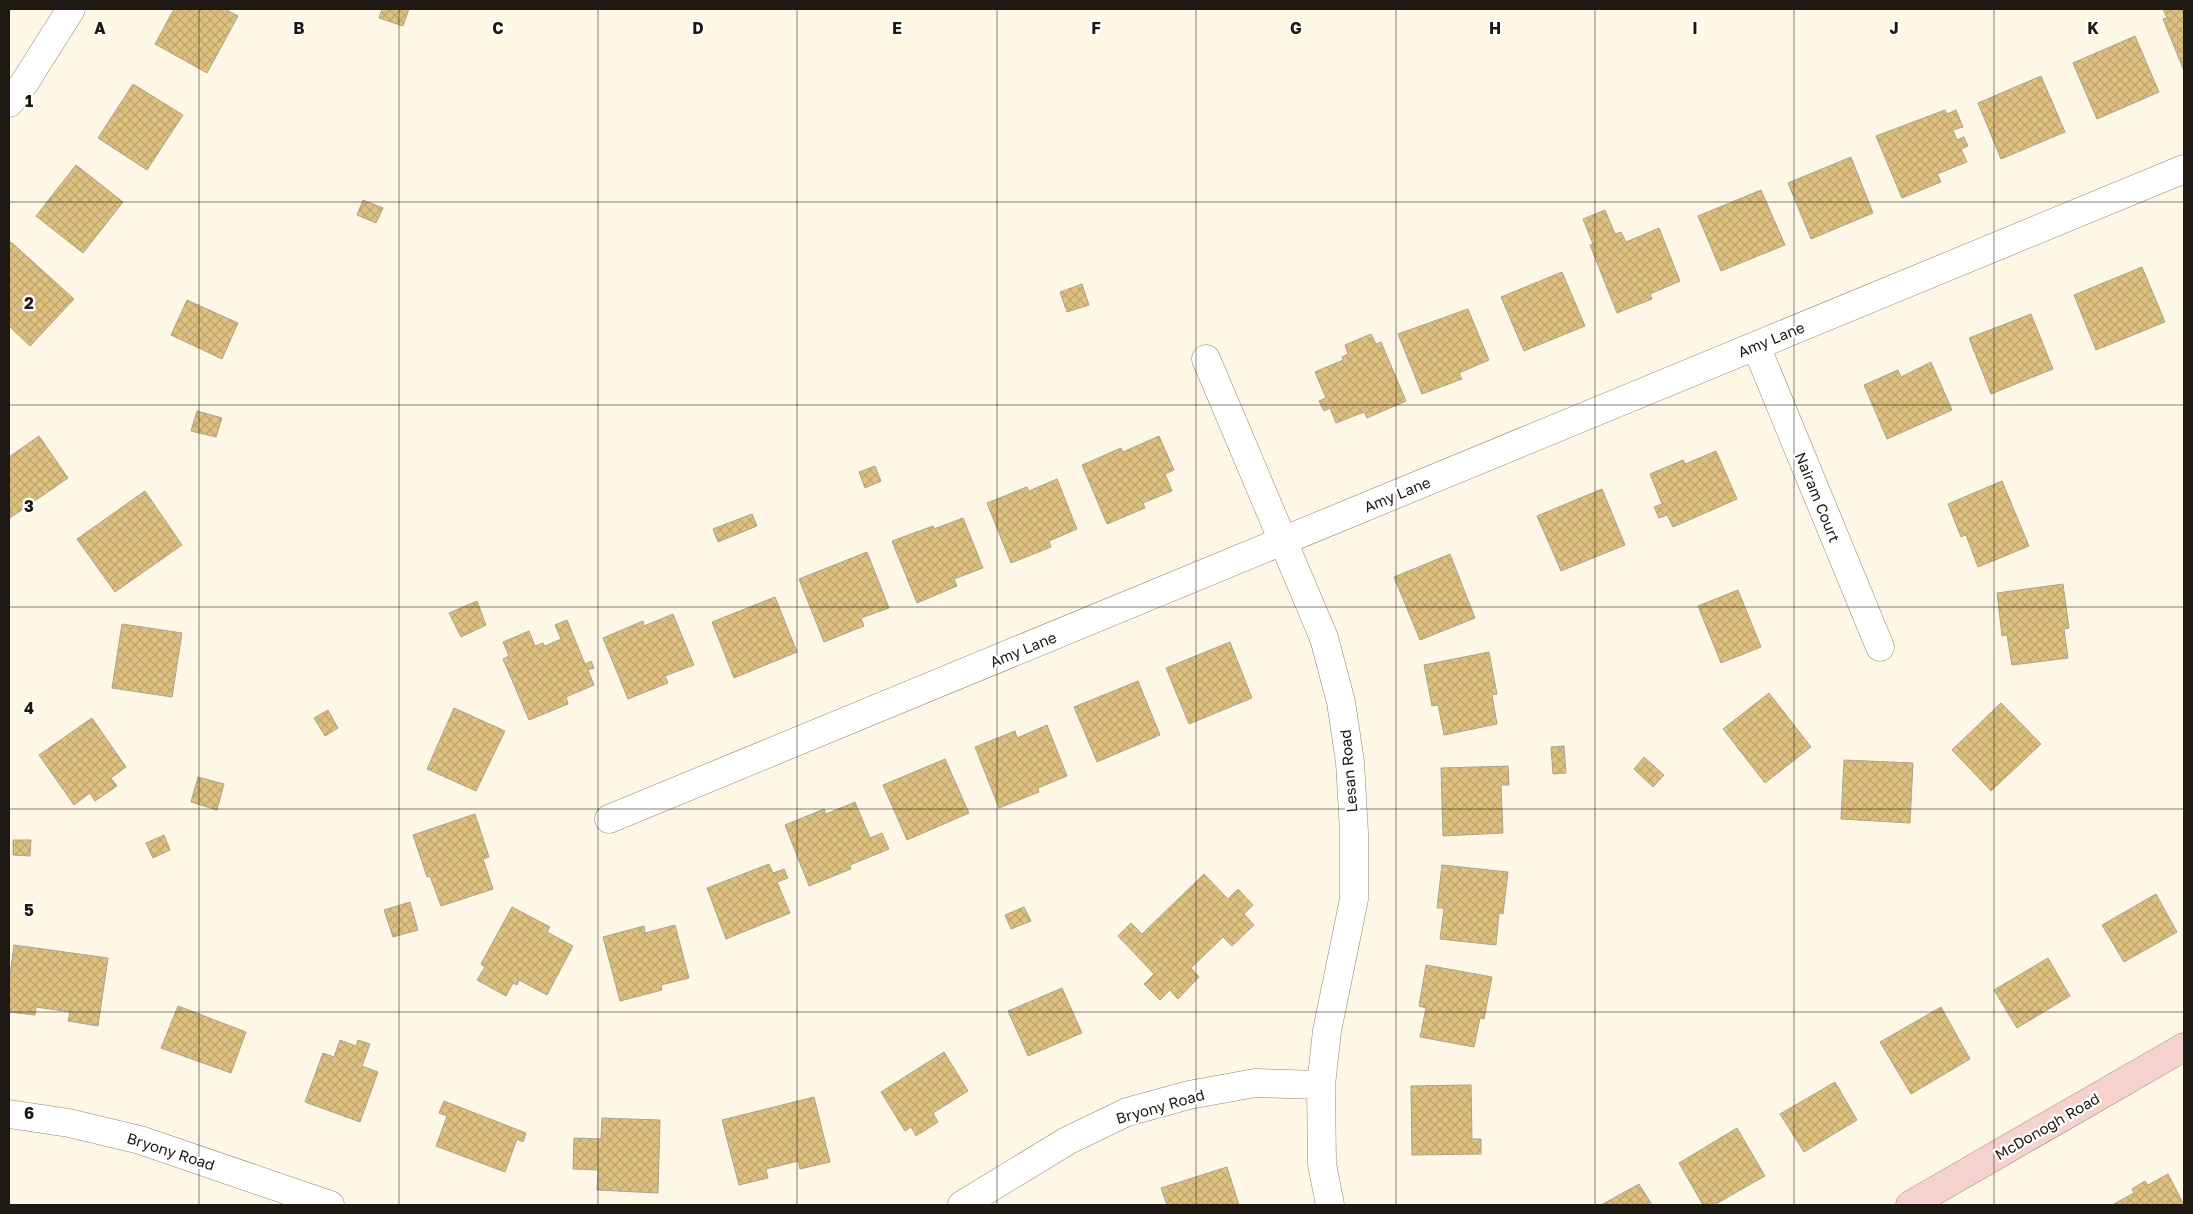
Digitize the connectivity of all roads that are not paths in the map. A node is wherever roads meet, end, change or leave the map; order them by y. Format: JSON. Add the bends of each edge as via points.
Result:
{"nodes":[{"id":1,"x":71,"y":9,"type":"edge"},
{"id":2,"x":9,"y":103,"type":"edge"},
{"id":3,"x":2184,"y":169,"type":"edge"},
{"id":4,"x":1756,"y":346,"type":"junction"},
{"id":5,"x":1206,"y":359,"type":"dead end"},
{"id":6,"x":1285,"y":540,"type":"junction"},
{"id":7,"x":1880,"y":647,"type":"dead end"},
{"id":8,"x":610,"y":819,"type":"dead end"},
{"id":9,"x":2184,"y":1047,"type":"edge"},
{"id":10,"x":1321,"y":1085,"type":"junction"},
{"id":11,"x":9,"y":1114,"type":"edge"},
{"id":12,"x":301,"y":1200,"type":"edge"},
{"id":13,"x":330,"y":1205,"type":"edge"},
{"id":14,"x":962,"y":1205,"type":"edge"},
{"id":15,"x":1330,"y":1205,"type":"edge"},
{"id":16,"x":1910,"y":1205,"type":"edge"}],
"edges":[{"from":1,"to":2,"type":"street"},
{"from":3,"to":4,"type":"street","name":"Amy Lane"},
{"from":4,"to":6,"type":"street","name":"Amy Lane"},
{"from":4,"to":7,"type":"street","name":"Nairam Court"},
{"from":5,"to":6,"type":"street","name":"Lesan Road"},
{"from":6,"to":8,"type":"street","name":"Amy Lane"},
{"from":6,"to":10,"type":"street","name":"Lesan Road","via":[[1324,638],[1341,702],[1350,762],[1354,899],[1327,1031]]},
{"from":9,"to":16,"type":"main road","name":"McDonogh Road"},
{"from":10,"to":14,"type":"street","name":"Bryony Road","via":[[1254,1083],[1189,1095],[1127,1112],[1067,1141]]},
{"from":10,"to":15,"type":"street","name":"Lesan Road","via":[[1322,1164]]},
{"from":11,"to":12,"type":"street","name":"Bryony Road","via":[[69,1123],[140,1140]]},
{"from":12,"to":13,"type":"street","name":"Bryony Road"}]}
